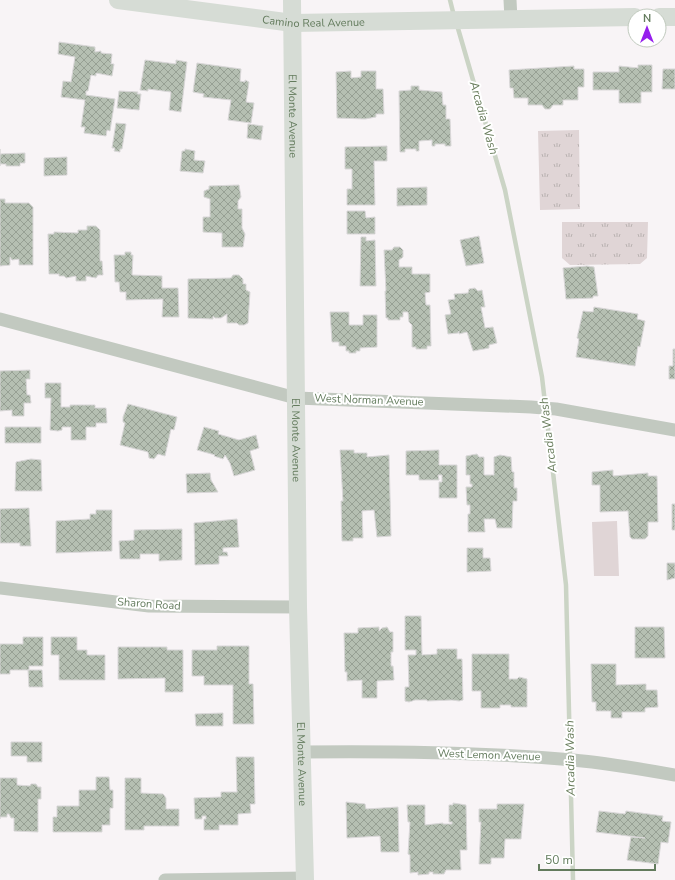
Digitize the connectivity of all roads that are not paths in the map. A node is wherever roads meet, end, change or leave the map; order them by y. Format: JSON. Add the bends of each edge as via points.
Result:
{"nodes":[{"id":1,"x":118,"y":0,"type":"edge"},
{"id":2,"x":292,"y":0,"type":"edge"},
{"id":3,"x":510,"y":0,"type":"edge"},
{"id":4,"x":627,"y":17,"type":"edge"},
{"id":5,"x":511,"y":19,"type":"junction"},
{"id":6,"x":293,"y":23,"type":"junction"},
{"id":7,"x":0,"y":319,"type":"edge"},
{"id":8,"x":296,"y":398,"type":"junction"},
{"id":9,"x":675,"y":430,"type":"edge"},
{"id":10,"x":0,"y":588,"type":"edge"},
{"id":11,"x":298,"y":607,"type":"junction"},
{"id":12,"x":302,"y":752,"type":"junction"},
{"id":13,"x":675,"y":775,"type":"edge"},
{"id":14,"x":305,"y":879,"type":"edge"},
{"id":15,"x":165,"y":880,"type":"edge"}],
"edges":[{"from":1,"to":6,"type":"street","name":"Camino Real Avenue"},
{"from":2,"to":6,"type":"street","name":"El Monte Avenue"},
{"from":3,"to":5,"type":"street"},
{"from":4,"to":5,"type":"street","name":"Camino Real Avenue"},
{"from":5,"to":6,"type":"street","name":"Camino Real Avenue"},
{"from":6,"to":8,"type":"street","name":"El Monte Avenue"},
{"from":7,"to":8,"type":"street","name":"West Norman Avenue"},
{"from":8,"to":9,"type":"street","name":"West Norman Avenue","via":[[556,409]]},
{"from":8,"to":11,"type":"street","name":"El Monte Avenue"},
{"from":10,"to":11,"type":"street","name":"Sharon Road","via":[[149,606]]},
{"from":11,"to":12,"type":"street","name":"El Monte Avenue"},
{"from":12,"to":13,"type":"street","name":"West Lemon Avenue","via":[[377,751],[550,758]]},
{"from":12,"to":14,"type":"street","name":"El Monte Avenue"},
{"from":14,"to":15,"type":"street"}]}
